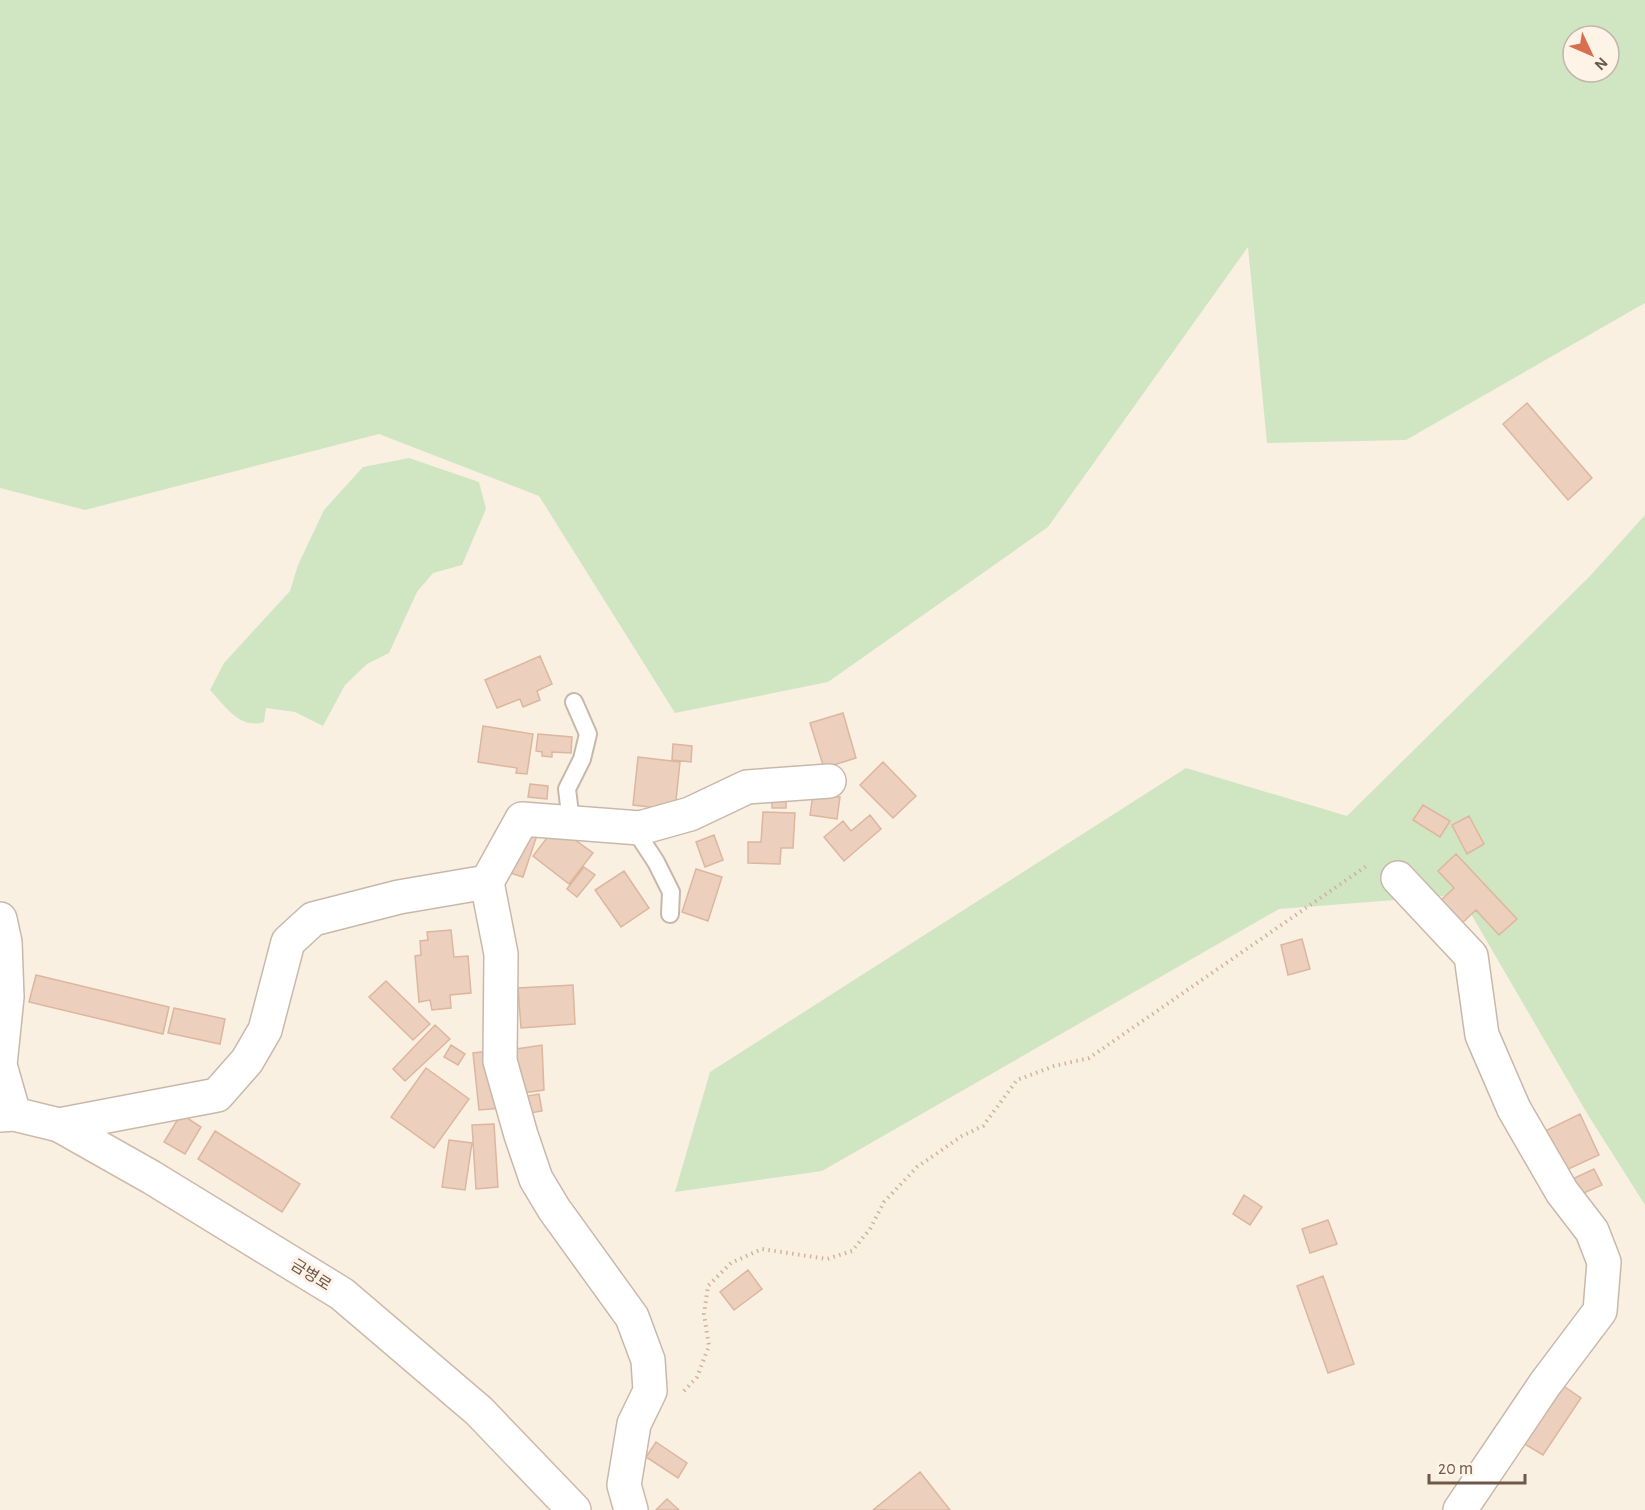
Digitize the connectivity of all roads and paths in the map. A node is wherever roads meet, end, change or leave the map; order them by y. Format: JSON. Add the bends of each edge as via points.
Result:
{"nodes":[{"id":1,"x":574,"y":702,"type":"dead end"},
{"id":2,"x":829,"y":782,"type":"dead end"},
{"id":3,"x":571,"y":822,"type":"junction"},
{"id":4,"x":633,"y":827,"type":"junction"},
{"id":5,"x":1398,"y":878,"type":"joint"},
{"id":6,"x":487,"y":882,"type":"junction"},
{"id":7,"x":670,"y":914,"type":"dead end"},
{"id":8,"x":0,"y":919,"type":"edge"},
{"id":9,"x":7,"y":1115,"type":"edge"},
{"id":10,"x":59,"y":1125,"type":"junction"},
{"id":11,"x":681,"y":1394,"type":"dead end"},
{"id":12,"x":574,"y":1510,"type":"edge"},
{"id":13,"x":631,"y":1510,"type":"edge"},
{"id":14,"x":1460,"y":1510,"type":"edge"}],
"edges":[{"from":1,"to":3,"type":"lane","via":[[588,734],[582,759],[567,789]]},
{"from":2,"to":4,"type":"street","via":[[747,787],[690,814]]},
{"from":3,"to":4,"type":"street"},
{"from":3,"to":6,"type":"street","via":[[522,819]]},
{"from":4,"to":7,"type":"lane","via":[[671,892]]},
{"from":5,"to":11,"type":"path","via":[[1378,858],[1089,1058],[1017,1080],[983,1126],[917,1167],[884,1202],[870,1229],[852,1251],[827,1259],[762,1249],[731,1263],[708,1286],[704,1314],[709,1346],[697,1377]]},
{"from":5,"to":14,"type":"street","via":[[1471,956],[1482,1035],[1514,1109],[1562,1192],[1592,1231],[1604,1262],[1600,1311]]},
{"from":6,"to":10,"type":"street","via":[[399,897],[313,919],[288,942],[265,1030],[247,1061],[217,1095]]},
{"from":6,"to":13,"type":"street","via":[[501,954],[500,1061],[521,1135],[536,1179],[632,1317],[648,1360],[650,1391],[634,1424],[624,1485]]},
{"from":8,"to":9,"type":"street","via":[[7,997],[0,1065]]},
{"from":9,"to":10,"type":"street","name":"금병로"},
{"from":10,"to":12,"type":"street","name":"금병로","via":[[342,1294],[479,1411]]}]}
